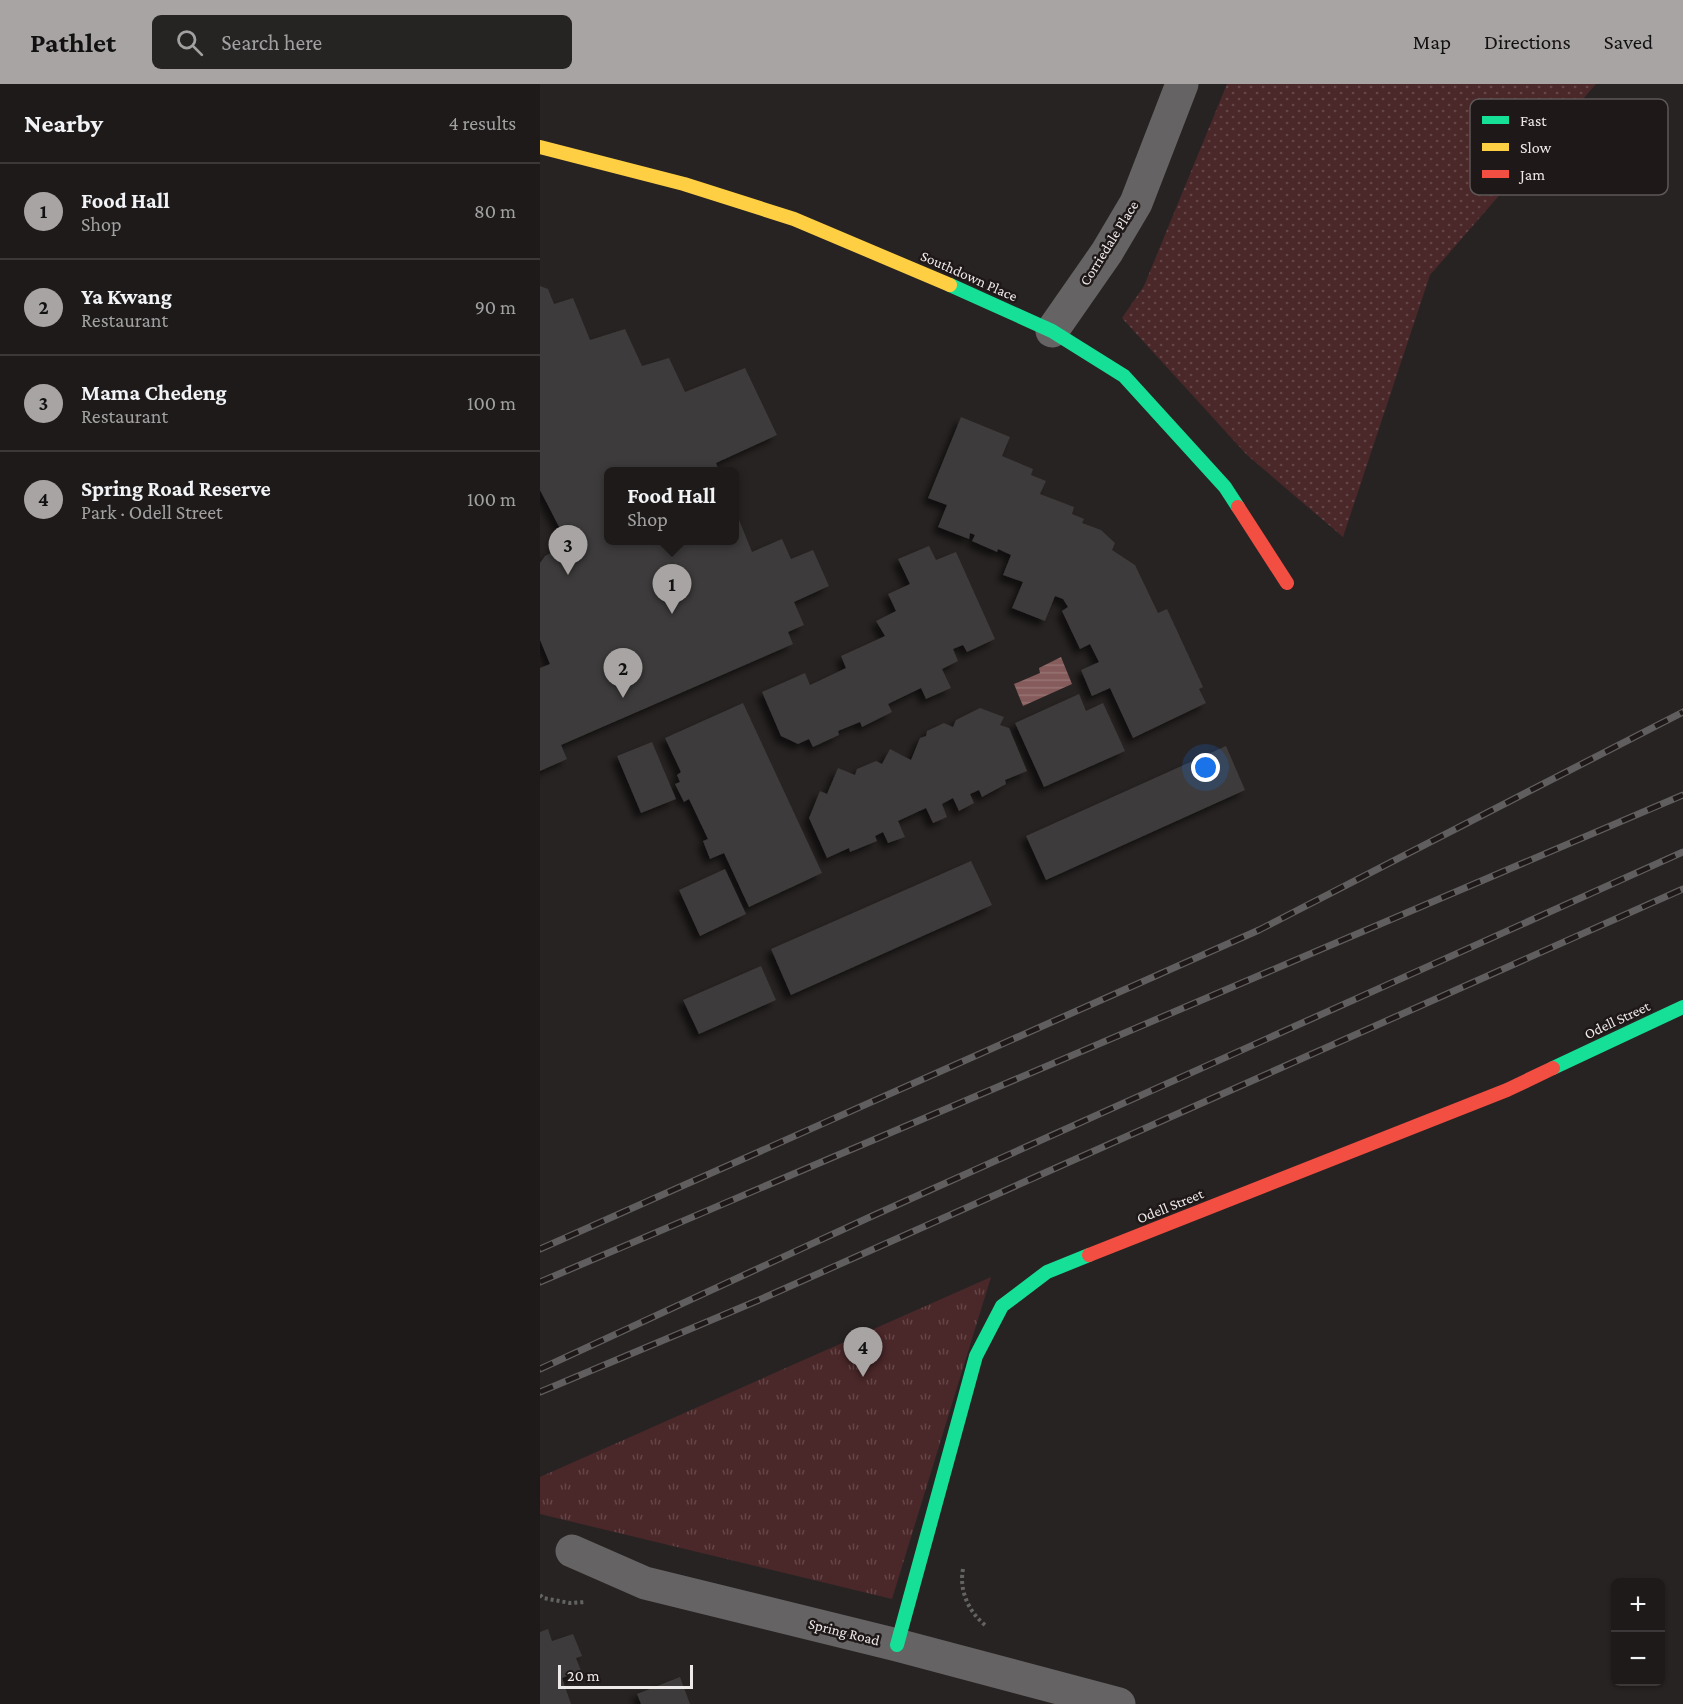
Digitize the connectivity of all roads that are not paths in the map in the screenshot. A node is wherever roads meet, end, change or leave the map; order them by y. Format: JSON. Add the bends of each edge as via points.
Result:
{"nodes":[{"id":1,"x":1182,"y":84,"type":"edge"},
{"id":2,"x":540,"y":147,"type":"edge"},
{"id":3,"x":1052,"y":331,"type":"junction"},
{"id":4,"x":1287,"y":583,"type":"dead end"},
{"id":5,"x":1683,"y":1007,"type":"edge"},
{"id":6,"x":572,"y":1551,"type":"dead end"},
{"id":7,"x":897,"y":1645,"type":"junction"},
{"id":8,"x":1119,"y":1704,"type":"edge"}],
"edges":[{"from":1,"to":3,"type":"street","name":"Corriedale Place","via":[[1136,202]]},
{"from":2,"to":3,"type":"street","name":"Southdown Place","via":[[684,184],[794,219]]},
{"from":3,"to":4,"type":"street","name":"Southdown Place","via":[[1124,376],[1226,487]]},
{"from":5,"to":7,"type":"street","name":"Odell Street","via":[[1507,1090],[1047,1272],[1002,1306],[976,1356]]},
{"from":6,"to":7,"type":"street","name":"Spring Road","via":[[645,1584]]},
{"from":7,"to":8,"type":"street","name":"Spring Road"}]}
